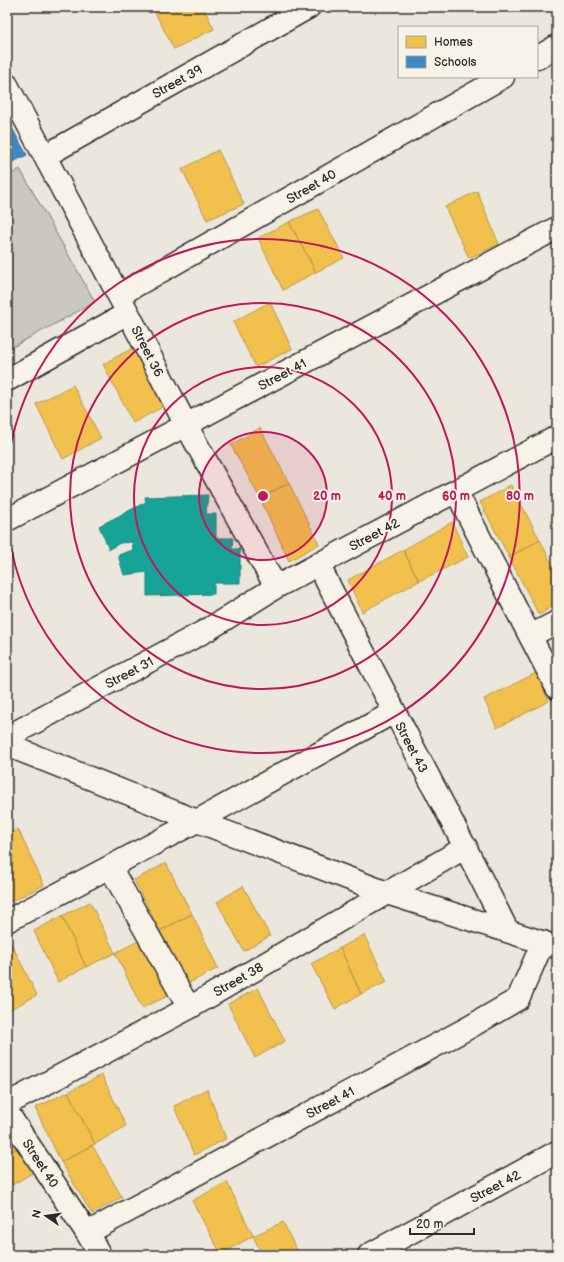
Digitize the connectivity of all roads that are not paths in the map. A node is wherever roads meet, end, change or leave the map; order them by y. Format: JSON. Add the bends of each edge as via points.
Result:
{"nodes":[{"id":1,"x":309,"y":7,"type":"edge"},
{"id":2,"x":557,"y":46,"type":"edge"},
{"id":3,"x":538,"y":57,"type":"edge"},
{"id":4,"x":501,"y":78,"type":"edge"},
{"id":5,"x":7,"y":85,"type":"edge"},
{"id":6,"x":45,"y":156,"type":"junction"},
{"id":7,"x":557,"y":228,"type":"edge"},
{"id":8,"x":123,"y":304,"type":"junction"},
{"id":9,"x":7,"y":380,"type":"edge"},
{"id":10,"x":186,"y":425,"type":"junction"},
{"id":11,"x":557,"y":437,"type":"edge"},
{"id":12,"x":456,"y":490,"type":"junction"},
{"id":13,"x":7,"y":520,"type":"edge"},
{"id":14,"x":318,"y":564,"type":"junction"},
{"id":15,"x":276,"y":587,"type":"junction"},
{"id":16,"x":557,"y":622,"type":"edge"},
{"id":17,"x":530,"y":636,"type":"junction"},
{"id":18,"x":557,"y":688,"type":"edge"},
{"id":19,"x":394,"y":712,"type":"junction"},
{"id":20,"x":7,"y":737,"type":"edge"},
{"id":21,"x":7,"y":745,"type":"edge"},
{"id":22,"x":197,"y":821,"type":"junction"},
{"id":23,"x":466,"y":847,"type":"junction"},
{"id":24,"x":110,"y":867,"type":"junction"},
{"id":25,"x":386,"y":893,"type":"junction"},
{"id":26,"x":7,"y":921,"type":"edge"},
{"id":27,"x":507,"y":930,"type":"junction"},
{"id":28,"x":550,"y":944,"type":"edge"},
{"id":29,"x":189,"y":1008,"type":"junction"},
{"id":30,"x":7,"y":1104,"type":"edge"},
{"id":31,"x":7,"y":1112,"type":"edge"},
{"id":32,"x":557,"y":1152,"type":"edge"},
{"id":33,"x":87,"y":1233,"type":"junction"},
{"id":34,"x":100,"y":1255,"type":"edge"},
{"id":35,"x":369,"y":1255,"type":"edge"}],
"edges":[{"from":1,"to":6,"type":"street","name":"Street 39"},
{"from":2,"to":3,"type":"street"},
{"from":4,"to":8,"type":"street","name":"Street 40"},
{"from":5,"to":6,"type":"street","name":"Street 36"},
{"from":6,"to":8,"type":"street","name":"Street 36"},
{"from":7,"to":10,"type":"street","name":"Street 41"},
{"from":8,"to":9,"type":"street","name":"Street 40"},
{"from":8,"to":10,"type":"street","name":"Street 36"},
{"from":10,"to":13,"type":"street","name":"Street 41"},
{"from":10,"to":15,"type":"street","name":"Street 36"},
{"from":11,"to":12,"type":"street","name":"Street 42"},
{"from":12,"to":14,"type":"street","name":"Street 42"},
{"from":12,"to":17,"type":"street"},
{"from":14,"to":15,"type":"street","name":"Street 42"},
{"from":14,"to":19,"type":"street","name":"Street 43"},
{"from":15,"to":20,"type":"street","name":"Street 31","via":[[208,629]]},
{"from":16,"to":17,"type":"street"},
{"from":17,"to":18,"type":"street"},
{"from":19,"to":22,"type":"street"},
{"from":19,"to":23,"type":"street","name":"Street 43"},
{"from":21,"to":22,"type":"street"},
{"from":22,"to":24,"type":"street"},
{"from":22,"to":25,"type":"street"},
{"from":23,"to":25,"type":"street","name":"Street 38"},
{"from":23,"to":27,"type":"street","name":"Street 43"},
{"from":24,"to":26,"type":"street"},
{"from":24,"to":29,"type":"street"},
{"from":25,"to":27,"type":"street"},
{"from":25,"to":29,"type":"street","name":"Street 38"},
{"from":27,"to":28,"type":"street"},
{"from":28,"to":33,"type":"street","name":"Street 41","via":[[518,999]]},
{"from":29,"to":30,"type":"street","name":"Street 38"},
{"from":31,"to":33,"type":"street","name":"Street 40"},
{"from":32,"to":35,"type":"street","name":"Street 42"},
{"from":33,"to":34,"type":"street","name":"Street 40"}]}
